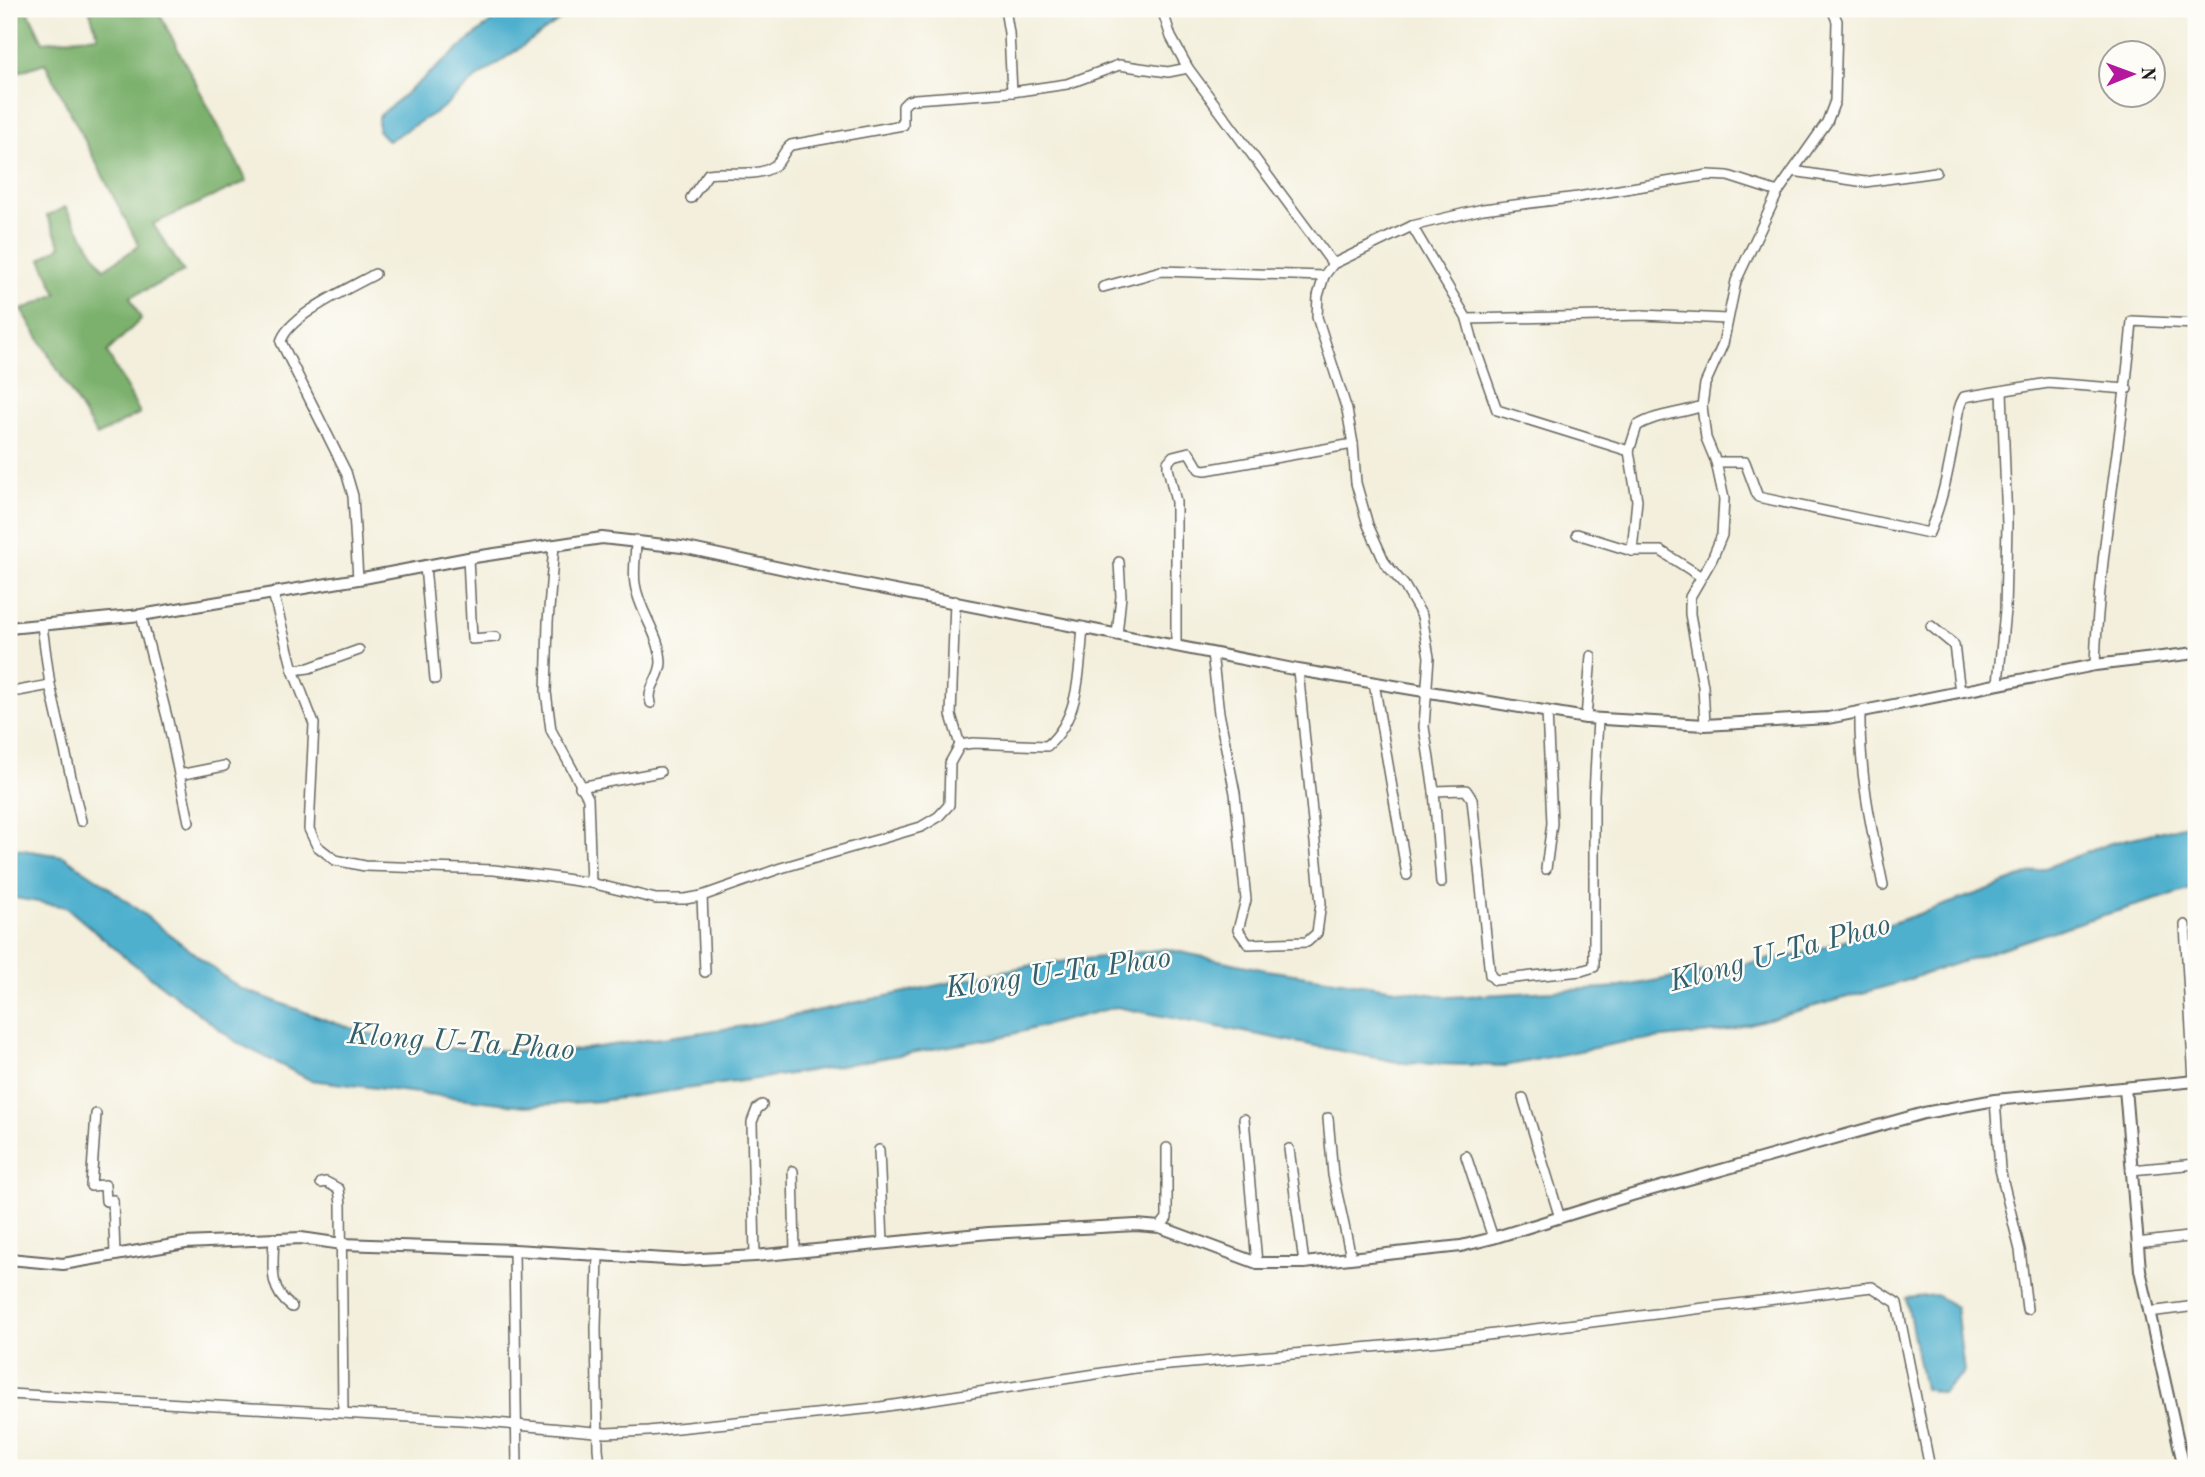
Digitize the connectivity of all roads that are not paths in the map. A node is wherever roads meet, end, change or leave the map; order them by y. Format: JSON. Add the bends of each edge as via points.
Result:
{"nodes":[{"id":1,"x":1005,"y":9,"type":"edge"},
{"id":2,"x":1163,"y":9,"type":"edge"},
{"id":3,"x":1832,"y":9,"type":"edge"},
{"id":4,"x":1188,"y":68,"type":"junction"},
{"id":5,"x":1012,"y":92,"type":"junction"},
{"id":6,"x":1793,"y":171,"type":"junction"},
{"id":7,"x":1936,"y":172,"type":"dead end"},
{"id":8,"x":1778,"y":192,"type":"junction"},
{"id":9,"x":691,"y":198,"type":"dead end"},
{"id":10,"x":1412,"y":226,"type":"junction"},
{"id":11,"x":1333,"y":264,"type":"junction"},
{"id":12,"x":375,"y":274,"type":"dead end"},
{"id":13,"x":1324,"y":276,"type":"junction"},
{"id":14,"x":1103,"y":287,"type":"dead end"},
{"id":15,"x":1467,"y":319,"type":"junction"},
{"id":16,"x":1727,"y":319,"type":"junction"},
{"id":17,"x":2196,"y":324,"type":"edge"},
{"id":18,"x":2127,"y":389,"type":"junction"},
{"id":19,"x":2003,"y":391,"type":"junction"},
{"id":20,"x":1702,"y":406,"type":"junction"},
{"id":21,"x":1353,"y":444,"type":"junction"},
{"id":22,"x":1629,"y":451,"type":"junction"},
{"id":23,"x":1716,"y":462,"type":"junction"},
{"id":24,"x":1577,"y":534,"type":"dead end"},
{"id":25,"x":636,"y":540,"type":"junction"},
{"id":26,"x":554,"y":545,"type":"junction"},
{"id":27,"x":1632,"y":551,"type":"junction"},
{"id":28,"x":468,"y":558,"type":"junction"},
{"id":29,"x":1119,"y":562,"type":"dead end"},
{"id":30,"x":425,"y":566,"type":"junction"},
{"id":31,"x":1700,"y":576,"type":"junction"},
{"id":32,"x":358,"y":579,"type":"junction"},
{"id":33,"x":273,"y":593,"type":"junction"},
{"id":34,"x":956,"y":601,"type":"junction"},
{"id":35,"x":141,"y":615,"type":"junction"},
{"id":36,"x":41,"y":626,"type":"junction"},
{"id":37,"x":1931,"y":626,"type":"dead end"},
{"id":38,"x":1083,"y":627,"type":"junction"},
{"id":39,"x":9,"y":628,"type":"edge"},
{"id":40,"x":1117,"y":635,"type":"junction"},
{"id":41,"x":496,"y":637,"type":"dead end"},
{"id":42,"x":1176,"y":646,"type":"junction"},
{"id":43,"x":359,"y":650,"type":"dead end"},
{"id":44,"x":1212,"y":653,"type":"junction"},
{"id":45,"x":2196,"y":653,"type":"edge"},
{"id":46,"x":1591,"y":656,"type":"dead end"},
{"id":47,"x":2095,"y":665,"type":"junction"},
{"id":48,"x":293,"y":670,"type":"junction"},
{"id":49,"x":1298,"y":670,"type":"junction"},
{"id":50,"x":435,"y":679,"type":"dead end"},
{"id":51,"x":1998,"y":682,"type":"junction"},
{"id":52,"x":1374,"y":683,"type":"junction"},
{"id":53,"x":50,"y":685,"type":"junction"},
{"id":54,"x":18,"y":691,"type":"dead end"},
{"id":55,"x":1428,"y":692,"type":"junction"},
{"id":56,"x":1960,"y":692,"type":"junction"},
{"id":57,"x":651,"y":703,"type":"dead end"},
{"id":58,"x":1547,"y":711,"type":"junction"},
{"id":59,"x":1860,"y":713,"type":"junction"},
{"id":60,"x":1586,"y":718,"type":"junction"},
{"id":61,"x":1598,"y":719,"type":"junction"},
{"id":62,"x":1706,"y":725,"type":"junction"},
{"id":63,"x":960,"y":745,"type":"junction"},
{"id":64,"x":224,"y":766,"type":"dead end"},
{"id":65,"x":660,"y":772,"type":"dead end"},
{"id":66,"x":179,"y":775,"type":"junction"},
{"id":67,"x":580,"y":787,"type":"junction"},
{"id":68,"x":1434,"y":791,"type":"junction"},
{"id":69,"x":81,"y":821,"type":"dead end"},
{"id":70,"x":188,"y":822,"type":"dead end"},
{"id":71,"x":1546,"y":869,"type":"dead end"},
{"id":72,"x":1407,"y":875,"type":"dead end"},
{"id":73,"x":591,"y":883,"type":"junction"},
{"id":74,"x":1441,"y":883,"type":"dead end"},
{"id":75,"x":1883,"y":884,"type":"dead end"},
{"id":76,"x":702,"y":896,"type":"junction"},
{"id":77,"x":2185,"y":925,"type":"dead end"},
{"id":78,"x":705,"y":972,"type":"dead end"},
{"id":79,"x":2195,"y":1081,"type":"edge"},
{"id":80,"x":2125,"y":1088,"type":"junction"},
{"id":81,"x":1524,"y":1098,"type":"dead end"},
{"id":82,"x":1995,"y":1100,"type":"junction"},
{"id":83,"x":762,"y":1105,"type":"dead end"},
{"id":84,"x":96,"y":1114,"type":"dead end"},
{"id":85,"x":1328,"y":1118,"type":"dead end"},
{"id":86,"x":1244,"y":1119,"type":"dead end"},
{"id":87,"x":1167,"y":1148,"type":"dead end"},
{"id":88,"x":1289,"y":1149,"type":"dead end"},
{"id":89,"x":879,"y":1150,"type":"dead end"},
{"id":90,"x":1466,"y":1156,"type":"dead end"},
{"id":91,"x":2196,"y":1164,"type":"edge"},
{"id":92,"x":2131,"y":1170,"type":"junction"},
{"id":93,"x":793,"y":1171,"type":"dead end"},
{"id":94,"x":321,"y":1183,"type":"dead end"},
{"id":95,"x":1560,"y":1217,"type":"junction"},
{"id":96,"x":1160,"y":1227,"type":"junction"},
{"id":97,"x":2196,"y":1236,"type":"edge"},
{"id":98,"x":274,"y":1238,"type":"junction"},
{"id":99,"x":1493,"y":1238,"type":"junction"},
{"id":100,"x":883,"y":1243,"type":"junction"},
{"id":101,"x":2137,"y":1243,"type":"junction"},
{"id":102,"x":342,"y":1244,"type":"junction"},
{"id":103,"x":514,"y":1250,"type":"junction"},
{"id":104,"x":795,"y":1252,"type":"junction"},
{"id":105,"x":115,"y":1254,"type":"junction"},
{"id":106,"x":598,"y":1255,"type":"junction"},
{"id":107,"x":755,"y":1256,"type":"junction"},
{"id":108,"x":1351,"y":1257,"type":"junction"},
{"id":109,"x":9,"y":1259,"type":"edge"},
{"id":110,"x":1257,"y":1263,"type":"junction"},
{"id":111,"x":1304,"y":1263,"type":"junction"},
{"id":112,"x":2196,"y":1306,"type":"edge"},
{"id":113,"x":292,"y":1307,"type":"dead end"},
{"id":114,"x":2027,"y":1310,"type":"dead end"},
{"id":115,"x":2149,"y":1312,"type":"junction"},
{"id":116,"x":9,"y":1394,"type":"edge"},
{"id":117,"x":343,"y":1413,"type":"junction"},
{"id":118,"x":516,"y":1425,"type":"junction"},
{"id":119,"x":599,"y":1432,"type":"junction"},
{"id":120,"x":517,"y":1468,"type":"edge"},
{"id":121,"x":600,"y":1468,"type":"edge"},
{"id":122,"x":1930,"y":1468,"type":"edge"},
{"id":123,"x":2184,"y":1468,"type":"edge"}],
"edges":[{"from":1,"to":5,"type":"street"},
{"from":2,"to":4,"type":"street","via":[[1171,37]]},
{"from":3,"to":6,"type":"street","via":[[1837,21],[1835,101],[1827,122]]},
{"from":4,"to":5,"type":"street","via":[[1168,72],[1119,65],[1068,84]]},
{"from":4,"to":11,"type":"street"},
{"from":5,"to":9,"type":"street","via":[[908,101],[903,106],[903,125],[791,145],[778,163],[767,169],[708,174]]},
{"from":6,"to":7,"type":"street","via":[[1865,182]]},
{"from":6,"to":8,"type":"street"},
{"from":8,"to":10,"type":"street","via":[[1728,176],[1708,175],[1483,209]]},
{"from":8,"to":16,"type":"street","via":[[1735,281]]},
{"from":10,"to":11,"type":"street"},
{"from":10,"to":15,"type":"street"},
{"from":11,"to":13,"type":"street"},
{"from":12,"to":32,"type":"street","via":[[295,321],[281,342],[346,472],[353,496]]},
{"from":13,"to":14,"type":"street","via":[[1161,271]]},
{"from":13,"to":21,"type":"street","via":[[1318,317]]},
{"from":15,"to":16,"type":"street","via":[[1643,315]]},
{"from":15,"to":22,"type":"street","via":[[1497,410]]},
{"from":16,"to":20,"type":"street"},
{"from":17,"to":18,"type":"street","via":[[2132,321]]},
{"from":18,"to":19,"type":"street","via":[[2048,383]]},
{"from":18,"to":47,"type":"street","via":[[2102,564]]},
{"from":19,"to":23,"type":"street","via":[[1964,397],[1959,406],[1941,504],[1929,533],[1758,496],[1745,462]]},
{"from":19,"to":51,"type":"street","via":[[2007,536]]},
{"from":20,"to":22,"type":"street","via":[[1643,422],[1637,426]]},
{"from":20,"to":23,"type":"street","via":[[1706,438]]},
{"from":21,"to":42,"type":"street","via":[[1206,470],[1199,468],[1189,452],[1173,456],[1168,468],[1176,502]]},
{"from":21,"to":55,"type":"street","via":[[1356,482],[1368,525],[1385,563],[1422,616],[1429,657]]},
{"from":22,"to":27,"type":"street","via":[[1637,500]]},
{"from":23,"to":31,"type":"street","via":[[1724,499],[1722,535]]},
{"from":24,"to":27,"type":"street"},
{"from":25,"to":26,"type":"street","via":[[602,538]]},
{"from":25,"to":34,"type":"street"},
{"from":25,"to":57,"type":"street","via":[[635,584],[656,635],[661,664],[649,696]]},
{"from":26,"to":28,"type":"street"},
{"from":26,"to":67,"type":"street","via":[[546,692],[551,730]]},
{"from":27,"to":31,"type":"street","via":[[1661,551]]},
{"from":28,"to":30,"type":"street"},
{"from":28,"to":41,"type":"street","via":[[472,639]]},
{"from":29,"to":40,"type":"street"},
{"from":30,"to":32,"type":"street"},
{"from":30,"to":50,"type":"street"},
{"from":31,"to":62,"type":"street","via":[[1689,597]]},
{"from":32,"to":33,"type":"street"},
{"from":33,"to":35,"type":"street"},
{"from":33,"to":48,"type":"street"},
{"from":34,"to":38,"type":"street"},
{"from":34,"to":63,"type":"street","via":[[951,715]]},
{"from":35,"to":36,"type":"street"},
{"from":35,"to":66,"type":"street"},
{"from":36,"to":39,"type":"street"},
{"from":36,"to":53,"type":"street"},
{"from":37,"to":56,"type":"street","via":[[1954,645]]},
{"from":38,"to":40,"type":"street"},
{"from":38,"to":63,"type":"street","via":[[1076,700],[1047,746]]},
{"from":40,"to":42,"type":"street"},
{"from":42,"to":44,"type":"street"},
{"from":43,"to":48,"type":"street"},
{"from":44,"to":49,"type":"street"},
{"from":44,"to":49,"type":"street","via":[[1235,793],[1246,900],[1238,930],[1248,944],[1307,942],[1317,933],[1321,903]]},
{"from":45,"to":47,"type":"street"},
{"from":46,"to":60,"type":"street"},
{"from":47,"to":51,"type":"street"},
{"from":48,"to":73,"type":"street","via":[[314,724],[310,828],[317,846],[335,860],[365,866],[494,870]]},
{"from":49,"to":52,"type":"street"},
{"from":51,"to":56,"type":"street"},
{"from":52,"to":55,"type":"street"},
{"from":52,"to":72,"type":"street"},
{"from":53,"to":54,"type":"street"},
{"from":53,"to":69,"type":"street"},
{"from":55,"to":58,"type":"street"},
{"from":55,"to":68,"type":"street","via":[[1424,727]]},
{"from":56,"to":59,"type":"street"},
{"from":58,"to":60,"type":"street"},
{"from":58,"to":71,"type":"street","via":[[1552,822]]},
{"from":59,"to":62,"type":"street"},
{"from":59,"to":75,"type":"street","via":[[1866,803]]},
{"from":60,"to":61,"type":"street"},
{"from":61,"to":62,"type":"street"},
{"from":61,"to":68,"type":"street","via":[[1594,967],[1495,980],[1490,975],[1472,799],[1466,790]]},
{"from":63,"to":76,"type":"street","via":[[950,763],[949,805],[938,817],[920,827]]},
{"from":64,"to":66,"type":"street"},
{"from":65,"to":67,"type":"street"},
{"from":66,"to":70,"type":"street"},
{"from":67,"to":73,"type":"street","via":[[588,798]]},
{"from":68,"to":74,"type":"street"},
{"from":73,"to":76,"type":"street","via":[[656,899]]},
{"from":76,"to":78,"type":"street"},
{"from":77,"to":79,"type":"street"},
{"from":79,"to":80,"type":"street"},
{"from":80,"to":82,"type":"street"},
{"from":80,"to":92,"type":"street"},
{"from":81,"to":95,"type":"street"},
{"from":82,"to":95,"type":"street","via":[[1863,1129]]},
{"from":82,"to":114,"type":"street","via":[[2000,1168],[2020,1251]]},
{"from":83,"to":107,"type":"street","via":[[752,1122]]},
{"from":84,"to":105,"type":"street","via":[[91,1186],[105,1185],[106,1201],[113,1200]]},
{"from":85,"to":108,"type":"street","via":[[1333,1175]]},
{"from":86,"to":110,"type":"street"},
{"from":87,"to":96,"type":"street","via":[[1167,1218]]},
{"from":88,"to":111,"type":"street"},
{"from":89,"to":100,"type":"street"},
{"from":90,"to":99,"type":"street"},
{"from":91,"to":92,"type":"street"},
{"from":92,"to":101,"type":"street"},
{"from":93,"to":104,"type":"street"},
{"from":94,"to":102,"type":"street","via":[[339,1189]]},
{"from":95,"to":99,"type":"street"},
{"from":96,"to":100,"type":"street","via":[[989,1233]]},
{"from":96,"to":110,"type":"street"},
{"from":97,"to":101,"type":"street"},
{"from":98,"to":102,"type":"street"},
{"from":98,"to":105,"type":"street","via":[[185,1243]]},
{"from":98,"to":113,"type":"street","via":[[275,1289]]},
{"from":99,"to":108,"type":"street","via":[[1461,1246]]},
{"from":100,"to":104,"type":"street"},
{"from":101,"to":115,"type":"street"},
{"from":102,"to":103,"type":"street"},
{"from":102,"to":117,"type":"street"},
{"from":103,"to":106,"type":"street"},
{"from":103,"to":118,"type":"street"},
{"from":104,"to":107,"type":"street"},
{"from":105,"to":109,"type":"street","via":[[63,1264]]},
{"from":106,"to":107,"type":"street","via":[[683,1260]]},
{"from":106,"to":119,"type":"street"},
{"from":108,"to":111,"type":"street"},
{"from":110,"to":111,"type":"street"},
{"from":112,"to":115,"type":"street"},
{"from":115,"to":123,"type":"street"},
{"from":116,"to":117,"type":"street"},
{"from":117,"to":118,"type":"street"},
{"from":118,"to":119,"type":"street"},
{"from":118,"to":120,"type":"street"},
{"from":119,"to":121,"type":"street"},
{"from":119,"to":122,"type":"street","via":[[874,1408],[1135,1368],[1439,1341],[1872,1287],[1897,1303]]}]}
